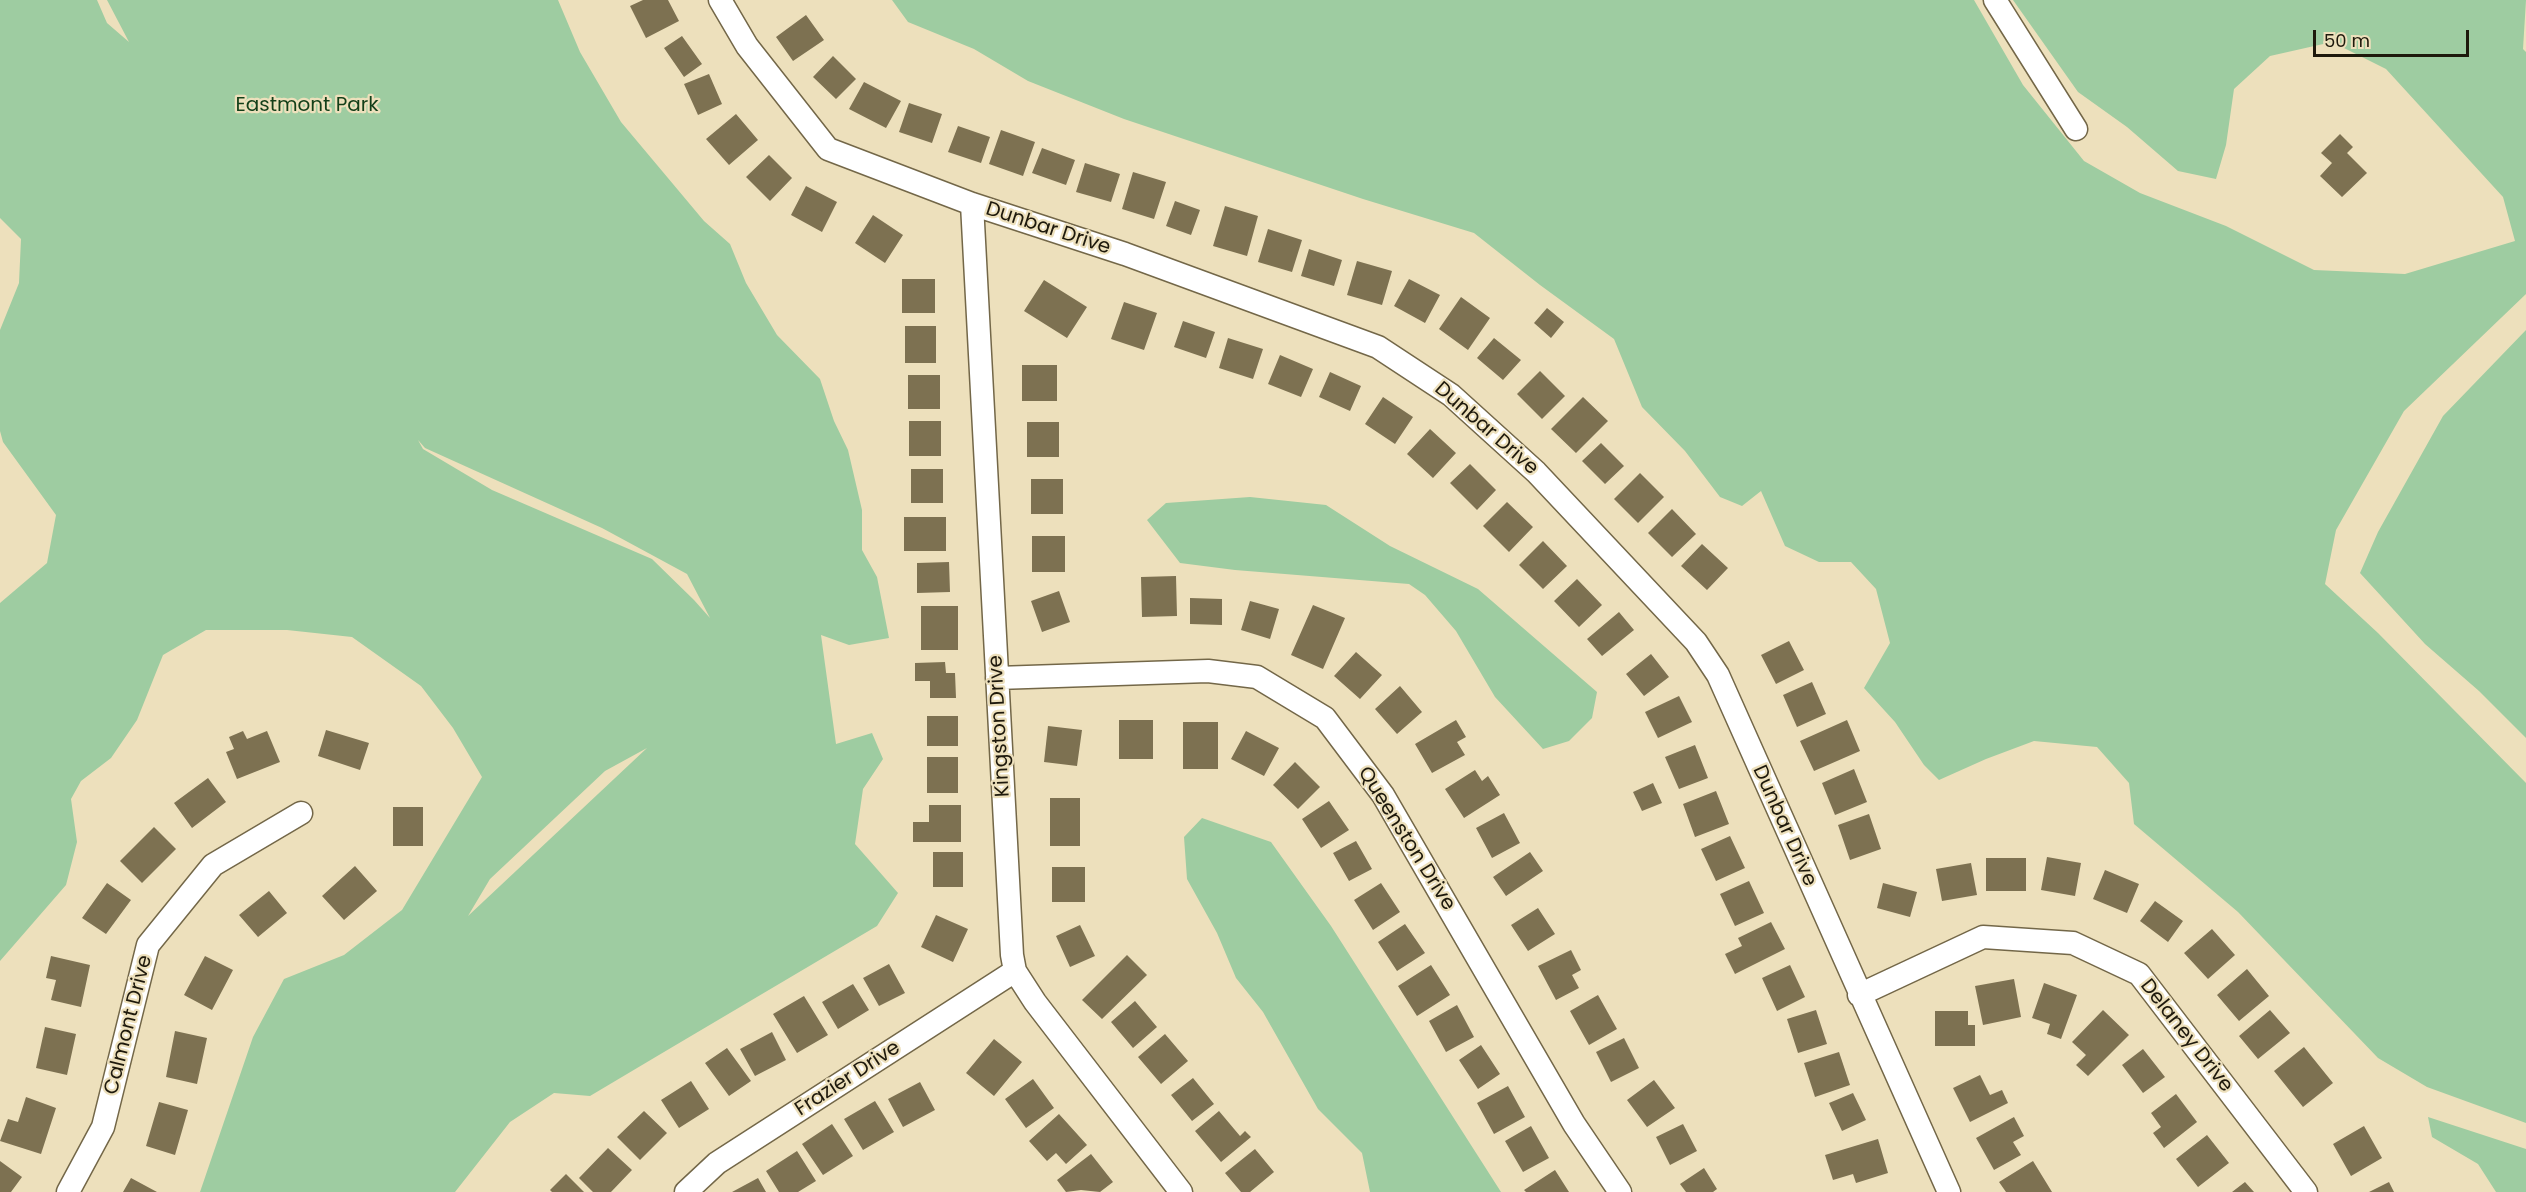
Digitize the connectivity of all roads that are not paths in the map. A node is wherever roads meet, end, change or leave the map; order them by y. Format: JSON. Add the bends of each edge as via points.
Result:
{"nodes":[{"id":1,"x":720,"y":0,"type":"edge"},
{"id":2,"x":1995,"y":0,"type":"edge"},
{"id":3,"x":2076,"y":129,"type":"dead end"},
{"id":4,"x":972,"y":204,"type":"junction"},
{"id":5,"x":997,"y":678,"type":"junction"},
{"id":6,"x":301,"y":813,"type":"dead end"},
{"id":7,"x":1015,"y":971,"type":"junction"},
{"id":8,"x":1859,"y":995,"type":"junction"},
{"id":9,"x":68,"y":1192,"type":"edge"},
{"id":10,"x":686,"y":1192,"type":"edge"},
{"id":11,"x":1181,"y":1192,"type":"edge"},
{"id":12,"x":1620,"y":1192,"type":"edge"},
{"id":13,"x":1948,"y":1192,"type":"edge"},
{"id":14,"x":2306,"y":1192,"type":"edge"}],
"edges":[{"from":1,"to":4,"type":"street","name":"Dunbar Drive","via":[[747,46],[828,150]]},
{"from":2,"to":3,"type":"street"},
{"from":4,"to":5,"type":"street","name":"Kingston Drive"},
{"from":4,"to":8,"type":"street","name":"Dunbar Drive","via":[[1125,254],[1378,347],[1451,395],[1536,472],[1696,642],[1718,675]]},
{"from":5,"to":7,"type":"street","name":"Kingston Drive"},
{"from":5,"to":12,"type":"street","name":"Queenston Drive","via":[[1208,671],[1257,677],[1325,718],[1383,795],[1574,1124]]},
{"from":6,"to":9,"type":"street","name":"Calmont Drive","via":[[213,865],[148,945],[103,1127]]},
{"from":7,"to":10,"type":"street","name":"Frazier Drive","via":[[717,1163]]},
{"from":7,"to":11,"type":"street","name":"Kingston Drive"},
{"from":8,"to":13,"type":"street","name":"Dunbar Drive"},
{"from":8,"to":14,"type":"street","name":"Delaney Drive","via":[[1983,937],[2073,943],[2139,974]]}]}
